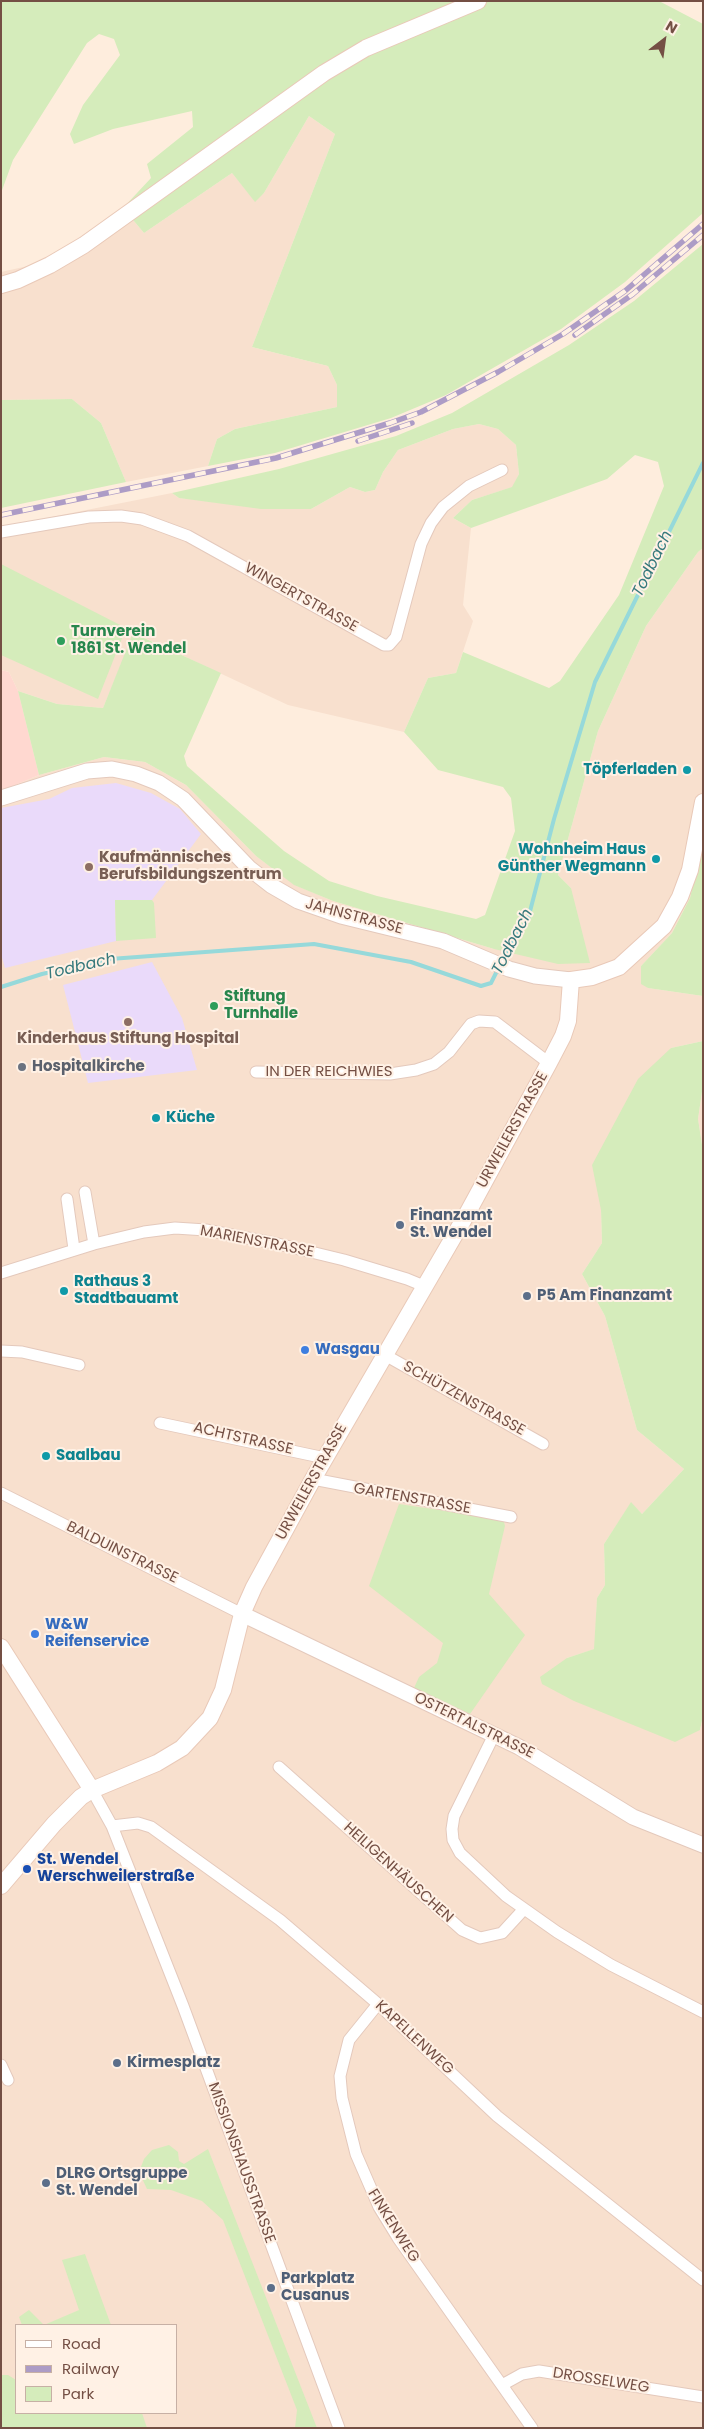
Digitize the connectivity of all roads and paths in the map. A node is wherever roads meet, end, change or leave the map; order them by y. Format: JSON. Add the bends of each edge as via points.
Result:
{"nodes":[{"id":1,"x":478,"y":1,"type":"edge"},
{"id":2,"x":1,"y":285,"type":"edge"},
{"id":3,"x":502,"y":470,"type":"dead end"},
{"id":4,"x":1,"y":532,"type":"edge"},
{"id":5,"x":1,"y":798,"type":"edge"},
{"id":6,"x":703,"y":802,"type":"edge"},
{"id":7,"x":571,"y":980,"type":"junction"},
{"id":8,"x":549,"y":1064,"type":"junction"},
{"id":9,"x":256,"y":1072,"type":"dead end"},
{"id":10,"x":85,"y":1192,"type":"dead end"},
{"id":11,"x":67,"y":1199,"type":"dead end"},
{"id":12,"x":94,"y":1244,"type":"junction"},
{"id":13,"x":74,"y":1250,"type":"junction"},
{"id":14,"x":1,"y":1273,"type":"edge"},
{"id":15,"x":424,"y":1286,"type":"junction"},
{"id":16,"x":1,"y":1351,"type":"edge"},
{"id":17,"x":384,"y":1354,"type":"junction"},
{"id":18,"x":79,"y":1365,"type":"dead end"},
{"id":19,"x":160,"y":1422,"type":"dead end"},
{"id":20,"x":543,"y":1444,"type":"dead end"},
{"id":21,"x":325,"y":1458,"type":"junction"},
{"id":22,"x":313,"y":1479,"type":"junction"},
{"id":23,"x":1,"y":1493,"type":"edge"},
{"id":24,"x":511,"y":1517,"type":"dead end"},
{"id":25,"x":242,"y":1614,"type":"junction"},
{"id":26,"x":1,"y":1647,"type":"edge"},
{"id":27,"x":494,"y":1735,"type":"junction"},
{"id":28,"x":279,"y":1766,"type":"dead end"},
{"id":29,"x":92,"y":1790,"type":"junction"},
{"id":30,"x":112,"y":1826,"type":"junction"},
{"id":31,"x":703,"y":1845,"type":"edge"},
{"id":32,"x":1,"y":1886,"type":"edge"},
{"id":33,"x":524,"y":1910,"type":"junction"},
{"id":34,"x":378,"y":2004,"type":"junction"},
{"id":35,"x":703,"y":2012,"type":"edge"},
{"id":36,"x":1,"y":2065,"type":"edge"},
{"id":37,"x":8,"y":2080,"type":"dead end"},
{"id":38,"x":703,"y":2280,"type":"edge"},
{"id":39,"x":502,"y":2385,"type":"junction"},
{"id":40,"x":703,"y":2397,"type":"edge"},
{"id":41,"x":339,"y":2428,"type":"edge"},
{"id":42,"x":532,"y":2428,"type":"edge"}],
"edges":[{"from":1,"to":2,"type":"main road","via":[[366,48],[324,73],[84,245],[50,265]]},
{"from":3,"to":4,"type":"street","name":"WINGERTSTRASSE","via":[[469,486],[443,507],[431,523],[421,544],[396,637],[389,646],[188,536],[142,519],[89,517]]},
{"from":5,"to":7,"type":"street","name":"JAHNSTRASSE","via":[[87,771],[112,769],[136,774],[159,783],[183,799],[249,868],[298,901],[341,916],[443,941],[510,969]]},
{"from":6,"to":7,"type":"main road","via":[[690,870],[664,926],[619,967],[592,977]]},
{"from":7,"to":8,"type":"main road","name":"URWEILERSTRASSE","via":[[568,1021]]},
{"from":8,"to":9,"type":"street","name":"IN DER REICHWIES","via":[[496,1022],[479,1021],[471,1024],[449,1052],[434,1064],[416,1070],[390,1074]]},
{"from":8,"to":15,"type":"main road","name":"URWEILERSTRASSE"},
{"from":10,"to":12,"type":"street"},
{"from":11,"to":13,"type":"street"},
{"from":12,"to":13,"type":"street","name":"MARIENSTRASSE"},
{"from":12,"to":15,"type":"street","name":"MARIENSTRASSE","via":[[175,1228],[206,1230],[344,1260]]},
{"from":13,"to":14,"type":"street","name":"MARIENSTRASSE"},
{"from":15,"to":17,"type":"main road","name":"URWEILERSTRASSE"},
{"from":16,"to":18,"type":"street","via":[[22,1352]]},
{"from":17,"to":20,"type":"street","name":"SCHÜTZENSTRASSE"},
{"from":17,"to":21,"type":"main road","name":"URWEILERSTRASSE"},
{"from":19,"to":21,"type":"street","name":"ACHTSTRASSE"},
{"from":21,"to":22,"type":"main road","name":"URWEILERSTRASSE"},
{"from":22,"to":24,"type":"street","name":"GARTENSTRASSE"},
{"from":22,"to":25,"type":"main road","name":"URWEILERSTRASSE"},
{"from":23,"to":25,"type":"street","name":"BALDUINSTRASSE"},
{"from":25,"to":27,"type":"street","name":"OSTERTALSTRASSE"},
{"from":25,"to":29,"type":"main road","name":"URWEILERSTRASSE","via":[[223,1690],[198,1733],[158,1763]]},
{"from":26,"to":29,"type":"main road"},
{"from":27,"to":31,"type":"street","name":"OSTERTALSTRASSE","via":[[549,1763],[633,1817]]},
{"from":27,"to":33,"type":"street","via":[[454,1816],[452,1829],[460,1853]]},
{"from":28,"to":33,"type":"street","name":"HEILIGENHÄUSCHEN","via":[[462,1930],[480,1938],[502,1933]]},
{"from":29,"to":30,"type":"street","name":"MISSIONSHAUSSTRASSE"},
{"from":29,"to":32,"type":"main road","name":"URWEILERSTRASSE","via":[[72,1805]]},
{"from":30,"to":34,"type":"street","name":"KAPELLENWEG","via":[[138,1823],[164,1835],[280,1920]]},
{"from":30,"to":41,"type":"street","name":"MISSIONSHAUSSTRASSE","via":[[183,2006]]},
{"from":33,"to":35,"type":"street","via":[[611,1965]]},
{"from":34,"to":38,"type":"street","name":"KAPELLENWEG","via":[[497,2116]]},
{"from":34,"to":39,"type":"street","name":"FINKENWEG","via":[[349,2040],[342,2068],[342,2098],[356,2154],[379,2207],[398,2238]]},
{"from":36,"to":37,"type":"street"},
{"from":39,"to":40,"type":"street","name":"DROSSELWEG","via":[[522,2374],[539,2371]]},
{"from":39,"to":42,"type":"street","name":"FINKENWEG"}]}
